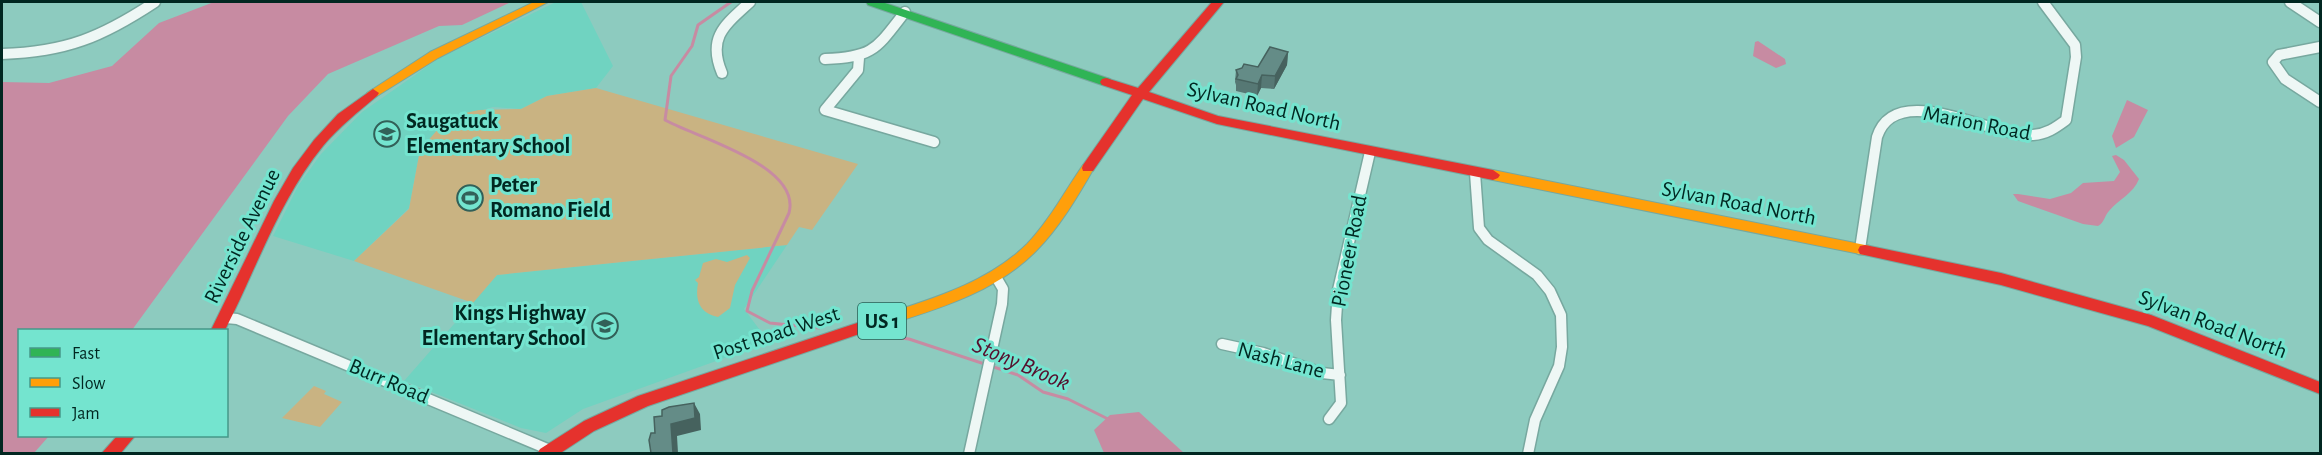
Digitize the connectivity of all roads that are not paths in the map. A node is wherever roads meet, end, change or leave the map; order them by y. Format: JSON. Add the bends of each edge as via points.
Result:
{"nodes":[{"id":1,"x":155,"y":2,"type":"edge"},
{"id":2,"x":542,"y":2,"type":"edge"},
{"id":3,"x":750,"y":2,"type":"edge"},
{"id":4,"x":872,"y":2,"type":"edge"},
{"id":5,"x":1218,"y":2,"type":"edge"},
{"id":6,"x":2043,"y":2,"type":"edge"},
{"id":7,"x":2290,"y":2,"type":"edge"},
{"id":8,"x":905,"y":12,"type":"junction"},
{"id":9,"x":2320,"y":22,"type":"edge"},
{"id":10,"x":2320,"y":47,"type":"edge"},
{"id":11,"x":2,"y":54,"type":"edge"},
{"id":12,"x":859,"y":58,"type":"junction"},
{"id":13,"x":825,"y":59,"type":"dead end"},
{"id":14,"x":722,"y":73,"type":"dead end"},
{"id":15,"x":1140,"y":94,"type":"junction"},
{"id":16,"x":2320,"y":102,"type":"edge"},
{"id":17,"x":934,"y":142,"type":"dead end"},
{"id":18,"x":1370,"y":152,"type":"junction"},
{"id":19,"x":1475,"y":173,"type":"junction"},
{"id":20,"x":1860,"y":249,"type":"junction"},
{"id":21,"x":996,"y":277,"type":"junction"},
{"id":22,"x":222,"y":324,"type":"edge"},
{"id":23,"x":1222,"y":344,"type":"dead end"},
{"id":24,"x":1340,"y":375,"type":"junction"},
{"id":25,"x":2320,"y":388,"type":"edge"},
{"id":26,"x":1329,"y":419,"type":"dead end"},
{"id":27,"x":125,"y":437,"type":"edge"},
{"id":28,"x":548,"y":452,"type":"edge"},
{"id":29,"x":109,"y":453,"type":"edge"},
{"id":30,"x":969,"y":453,"type":"edge"},
{"id":31,"x":1528,"y":453,"type":"edge"}],
"edges":[{"from":1,"to":11,"type":"street","via":[[85,44],[54,51]]},
{"from":2,"to":22,"type":"street","name":"Riverside Avenue","via":[[420,61],[374,93],[328,134],[283,192]]},
{"from":3,"to":14,"type":"street","via":[[717,38],[714,58]]},
{"from":4,"to":8,"type":"street","name":"Sylvan Road North"},
{"from":5,"to":15,"type":"street","name":"Post Road West","number":"US 1"},
{"from":6,"to":20,"type":"street","name":"Marion Road","via":[[2075,45],[2066,120],[2045,135],[2020,135],[1932,111],[1905,112],[1887,120],[1881,127]]},
{"from":7,"to":9,"type":"street"},
{"from":8,"to":12,"type":"street","via":[[876,49]]},
{"from":8,"to":15,"type":"street","name":"Sylvan Road North"},
{"from":10,"to":16,"type":"street","via":[[2279,55],[2273,62],[2285,79]]},
{"from":12,"to":13,"type":"street"},
{"from":12,"to":17,"type":"street","via":[[858,70],[825,110]]},
{"from":15,"to":18,"type":"street","name":"Sylvan Road North","via":[[1223,121]]},
{"from":15,"to":21,"type":"street","name":"Post Road West","number":"US 1","via":[[1044,232]]},
{"from":18,"to":19,"type":"street","name":"Sylvan Road North"},
{"from":18,"to":24,"type":"street","name":"Pioneer Road","via":[[1338,290]]},
{"from":19,"to":20,"type":"street","name":"Sylvan Road North"},
{"from":19,"to":31,"type":"street","via":[[1479,228],[1488,240],[1541,280],[1561,315],[1559,366],[1535,420]]},
{"from":20,"to":25,"type":"street","name":"Sylvan Road North","via":[[2001,279],[2128,314]]},
{"from":21,"to":28,"type":"street","name":"Post Road West","number":"US 1","via":[[938,302],[643,401],[604,418]]},
{"from":21,"to":30,"type":"street","via":[[1003,297]]},
{"from":22,"to":28,"type":"street","name":"Burr Road","via":[[237,319]]},
{"from":23,"to":24,"type":"street","name":"Nash Lane"},
{"from":24,"to":26,"type":"street","name":"Pioneer Road","via":[[1341,403]]},
{"from":27,"to":29,"type":"street"}]}
